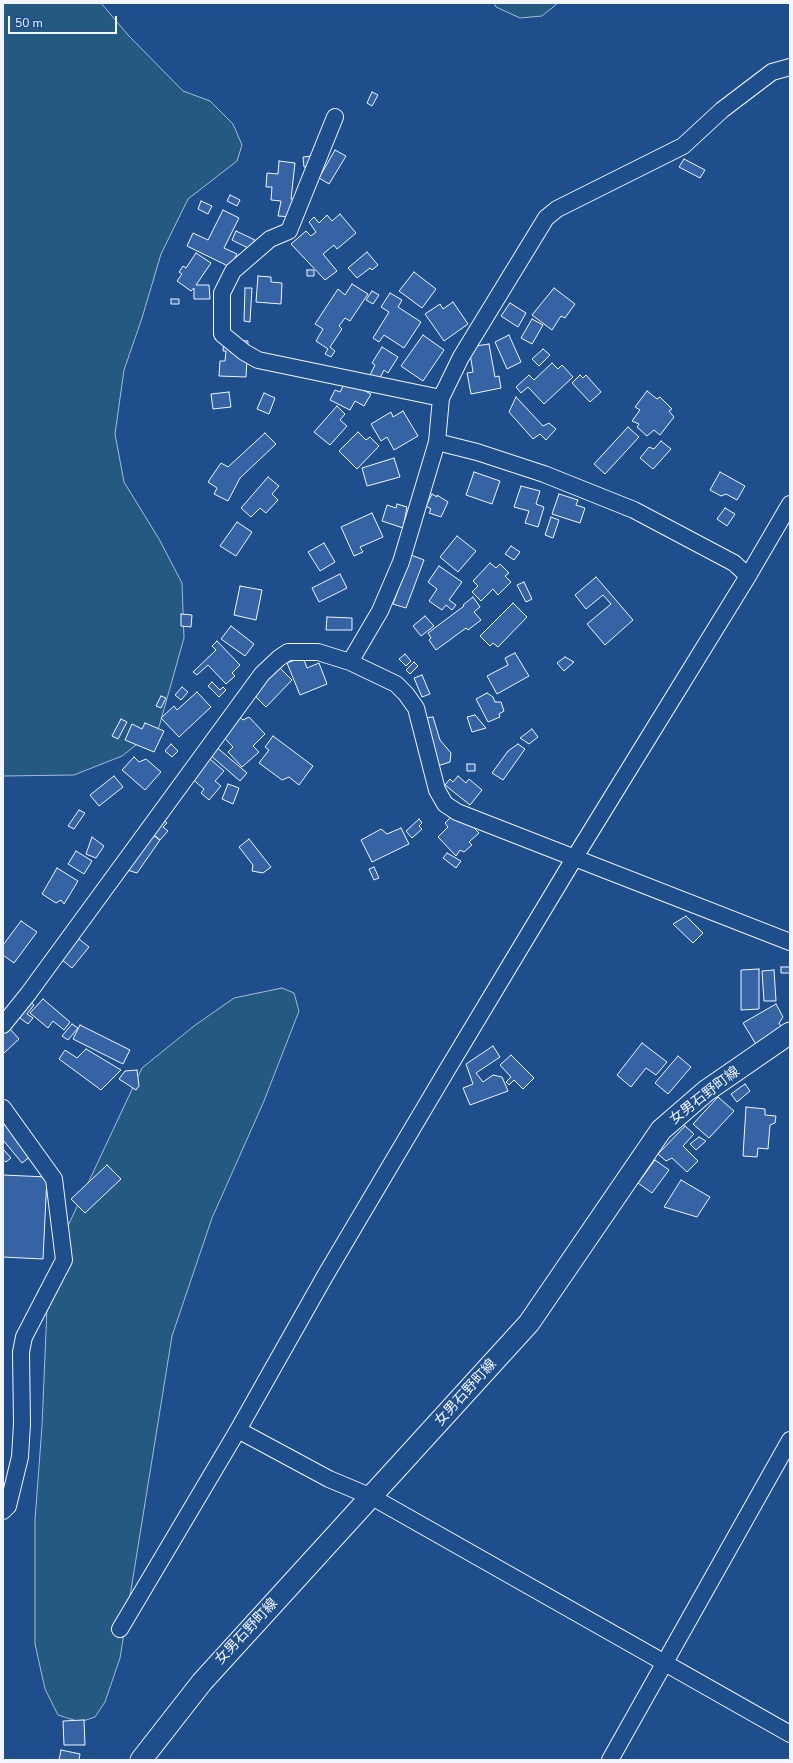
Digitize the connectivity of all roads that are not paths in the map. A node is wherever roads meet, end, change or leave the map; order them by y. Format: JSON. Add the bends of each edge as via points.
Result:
{"nodes":[{"id":1,"x":790,"y":67,"type":"edge"},
{"id":2,"x":335,"y":117,"type":"dead end"},
{"id":3,"x":441,"y":398,"type":"junction"},
{"id":4,"x":437,"y":442,"type":"junction"},
{"id":5,"x":790,"y":504,"type":"edge"},
{"id":6,"x":748,"y":576,"type":"junction"},
{"id":7,"x":350,"y":662,"type":"junction"},
{"id":8,"x":575,"y":857,"type":"junction"},
{"id":9,"x":790,"y":942,"type":"edge"},
{"id":10,"x":3,"y":1025,"type":"edge"},
{"id":11,"x":790,"y":1033,"type":"edge"},
{"id":12,"x":3,"y":1108,"type":"edge"},
{"id":13,"x":238,"y":1430,"type":"junction"},
{"id":14,"x":790,"y":1440,"type":"edge"},
{"id":15,"x":372,"y":1497,"type":"junction"},
{"id":16,"x":3,"y":1511,"type":"edge"},
{"id":17,"x":120,"y":1629,"type":"dead end"},
{"id":18,"x":664,"y":1664,"type":"junction"},
{"id":19,"x":790,"y":1734,"type":"edge"},
{"id":20,"x":142,"y":1760,"type":"edge"},
{"id":21,"x":610,"y":1760,"type":"edge"}],
"edges":[{"from":1,"to":3,"type":"street","via":[[772,72],[722,110],[683,146],[546,218],[461,357]]},
{"from":2,"to":3,"type":"street","via":[[289,231],[270,239],[233,271],[222,293],[222,334],[258,360]]},
{"from":3,"to":4,"type":"street"},
{"from":4,"to":6,"type":"street","via":[[544,474],[634,510],[734,563]]},
{"from":4,"to":7,"type":"street","via":[[401,562],[380,611]]},
{"from":5,"to":6,"type":"street"},
{"from":6,"to":8,"type":"street"},
{"from":7,"to":8,"type":"street","via":[[396,684],[416,708],[436,790],[446,804],[457,812]]},
{"from":7,"to":10,"type":"street","via":[[318,652],[288,652],[262,674]]},
{"from":8,"to":9,"type":"street"},
{"from":8,"to":13,"type":"street","via":[[325,1276]]},
{"from":11,"to":15,"type":"main road","name":"女男石野町線","via":[[706,1091],[661,1130],[529,1323]]},
{"from":12,"to":16,"type":"street","via":[[54,1179],[64,1260],[24,1337],[21,1352],[20,1457],[8,1506]]},
{"from":13,"to":15,"type":"street","via":[[328,1479]]},
{"from":13,"to":17,"type":"street"},
{"from":14,"to":18,"type":"street"},
{"from":15,"to":18,"type":"street"},
{"from":15,"to":20,"type":"main road","name":"女男石野町線","via":[[202,1682]]},
{"from":18,"to":19,"type":"street"},
{"from":18,"to":21,"type":"street"}]}
